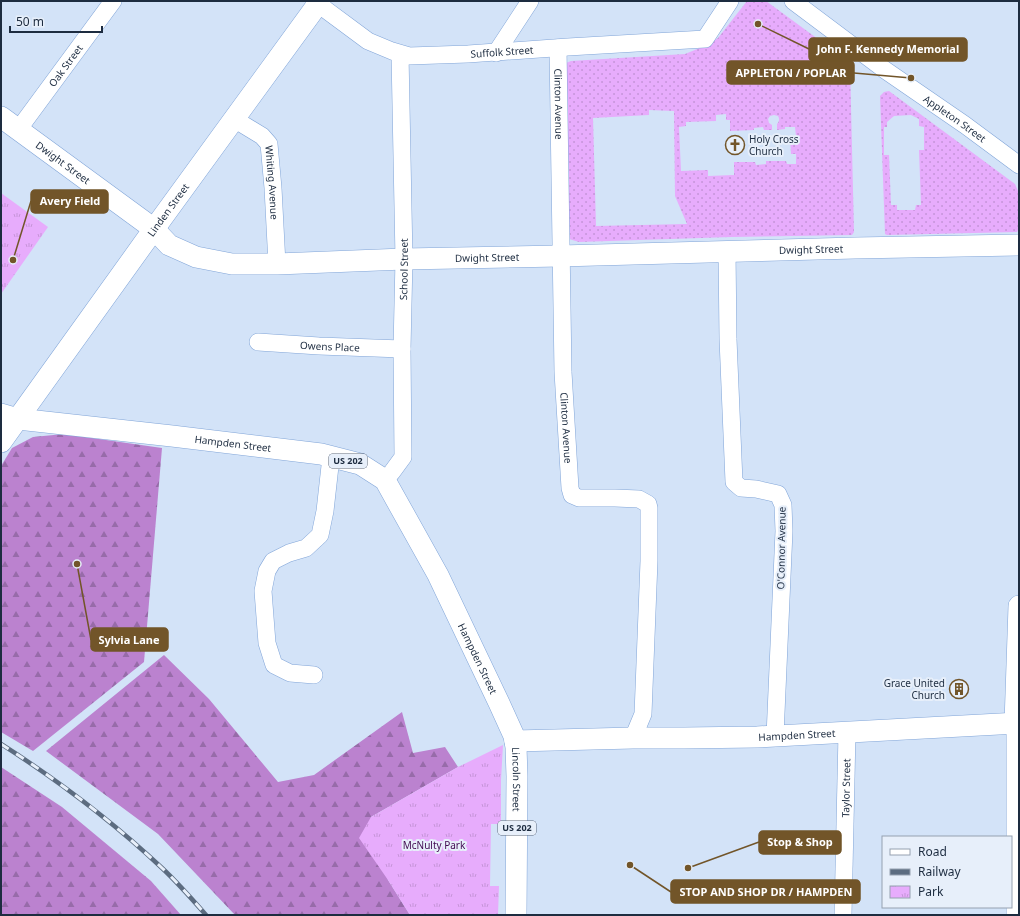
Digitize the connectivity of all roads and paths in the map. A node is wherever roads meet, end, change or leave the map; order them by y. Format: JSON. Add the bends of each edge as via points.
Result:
{"nodes":[{"id":1,"x":113,"y":1,"type":"edge"},
{"id":2,"x":530,"y":1,"type":"edge"},
{"id":3,"x":730,"y":1,"type":"edge"},
{"id":4,"x":793,"y":1,"type":"edge"},
{"id":5,"x":317,"y":2,"type":"edge"},
{"id":6,"x":558,"y":48,"type":"junction"},
{"id":7,"x":496,"y":53,"type":"junction"},
{"id":8,"x":400,"y":54,"type":"junction"},
{"id":9,"x":1,"y":118,"type":"edge"},
{"id":10,"x":234,"y":119,"type":"junction"},
{"id":11,"x":18,"y":130,"type":"junction"},
{"id":12,"x":1019,"y":165,"type":"edge"},
{"id":13,"x":154,"y":229,"type":"junction"},
{"id":14,"x":1019,"y":245,"type":"edge"},
{"id":15,"x":727,"y":251,"type":"junction"},
{"id":16,"x":562,"y":256,"type":"junction"},
{"id":17,"x":404,"y":259,"type":"junction"},
{"id":18,"x":277,"y":264,"type":"junction"},
{"id":19,"x":258,"y":342,"type":"dead end"},
{"id":20,"x":402,"y":349,"type":"junction"},
{"id":21,"x":9,"y":417,"type":"edge"},
{"id":22,"x":1,"y":442,"type":"edge"},
{"id":23,"x":331,"y":457,"type":"junction"},
{"id":24,"x":385,"y":480,"type":"junction"},
{"id":25,"x":1019,"y":606,"type":"edge"},
{"id":26,"x":314,"y":675,"type":"dead end"},
{"id":27,"x":1017,"y":723,"type":"edge"},
{"id":28,"x":847,"y":733,"type":"junction"},
{"id":29,"x":775,"y":736,"type":"junction"},
{"id":30,"x":633,"y":738,"type":"junction"},
{"id":31,"x":515,"y":740,"type":"junction"},
{"id":32,"x":516,"y":915,"type":"edge"},
{"id":33,"x":842,"y":915,"type":"edge"},
{"id":34,"x":1015,"y":915,"type":"edge"}],
"edges":[{"from":1,"to":11,"type":"street","name":"Oak Street"},
{"from":2,"to":7,"type":"street"},
{"from":3,"to":6,"type":"street","name":"Suffolk Street","via":[[705,39]]},
{"from":4,"to":12,"type":"street","name":"Appleton Street"},
{"from":5,"to":8,"type":"street","name":"Suffolk Street","via":[[368,41]]},
{"from":5,"to":10,"type":"main road","name":"Linden Street"},
{"from":6,"to":7,"type":"street","name":"Suffolk Street"},
{"from":6,"to":16,"type":"street","name":"Clinton Avenue"},
{"from":7,"to":8,"type":"street","name":"Suffolk Street","via":[[409,56]]},
{"from":8,"to":17,"type":"street","name":"School Street"},
{"from":9,"to":11,"type":"main road","name":"Dwight Street"},
{"from":10,"to":13,"type":"main road","name":"Linden Street"},
{"from":10,"to":18,"type":"street","name":"Whiting Avenue","via":[[262,136],[269,144]]},
{"from":11,"to":13,"type":"main road","name":"Dwight Street"},
{"from":13,"to":18,"type":"main road","name":"Dwight Street","via":[[169,245],[196,257],[232,264]]},
{"from":13,"to":21,"type":"main road","name":"Linden Street"},
{"from":14,"to":15,"type":"main road","name":"Dwight Street"},
{"from":15,"to":16,"type":"main road","name":"Dwight Street"},
{"from":15,"to":29,"type":"street","name":"O'Connor Avenue","via":[[734,482],[741,488],[778,494],[783,505]]},
{"from":16,"to":17,"type":"main road","name":"Dwight Street"},
{"from":16,"to":30,"type":"street","name":"Clinton Avenue","via":[[563,372],[572,494],[579,498],[638,499],[648,504],[649,508],[643,714]]},
{"from":17,"to":18,"type":"main road","name":"Dwight Street"},
{"from":17,"to":20,"type":"street","name":"School Street"},
{"from":19,"to":20,"type":"street","name":"Owens Place"},
{"from":20,"to":24,"type":"street","name":"School Street","via":[[403,456]]},
{"from":21,"to":22,"type":"main road","name":"Linden Street"},
{"from":21,"to":23,"type":"main road","name":"Hampden Street","number":"US 202"},
{"from":23,"to":24,"type":"main road","name":"Hampden Street","number":"US 202","via":[[360,464]]},
{"from":23,"to":26,"type":"street","via":[[320,535],[306,548],[273,561],[267,571],[263,591],[267,643],[274,664],[290,673]]},
{"from":24,"to":31,"type":"main road","name":"Hampden Street","number":"US 202","via":[[438,575]]},
{"from":25,"to":27,"type":"main road"},
{"from":27,"to":28,"type":"main road","name":"Hampden Street"},
{"from":27,"to":34,"type":"street"},
{"from":28,"to":29,"type":"main road","name":"Hampden Street"},
{"from":28,"to":33,"type":"street","name":"Taylor Street"},
{"from":29,"to":30,"type":"main road","name":"Hampden Street"},
{"from":30,"to":31,"type":"main road","name":"Hampden Street"},
{"from":31,"to":32,"type":"main road","name":"Lincoln Street","number":"US 202"}]}
